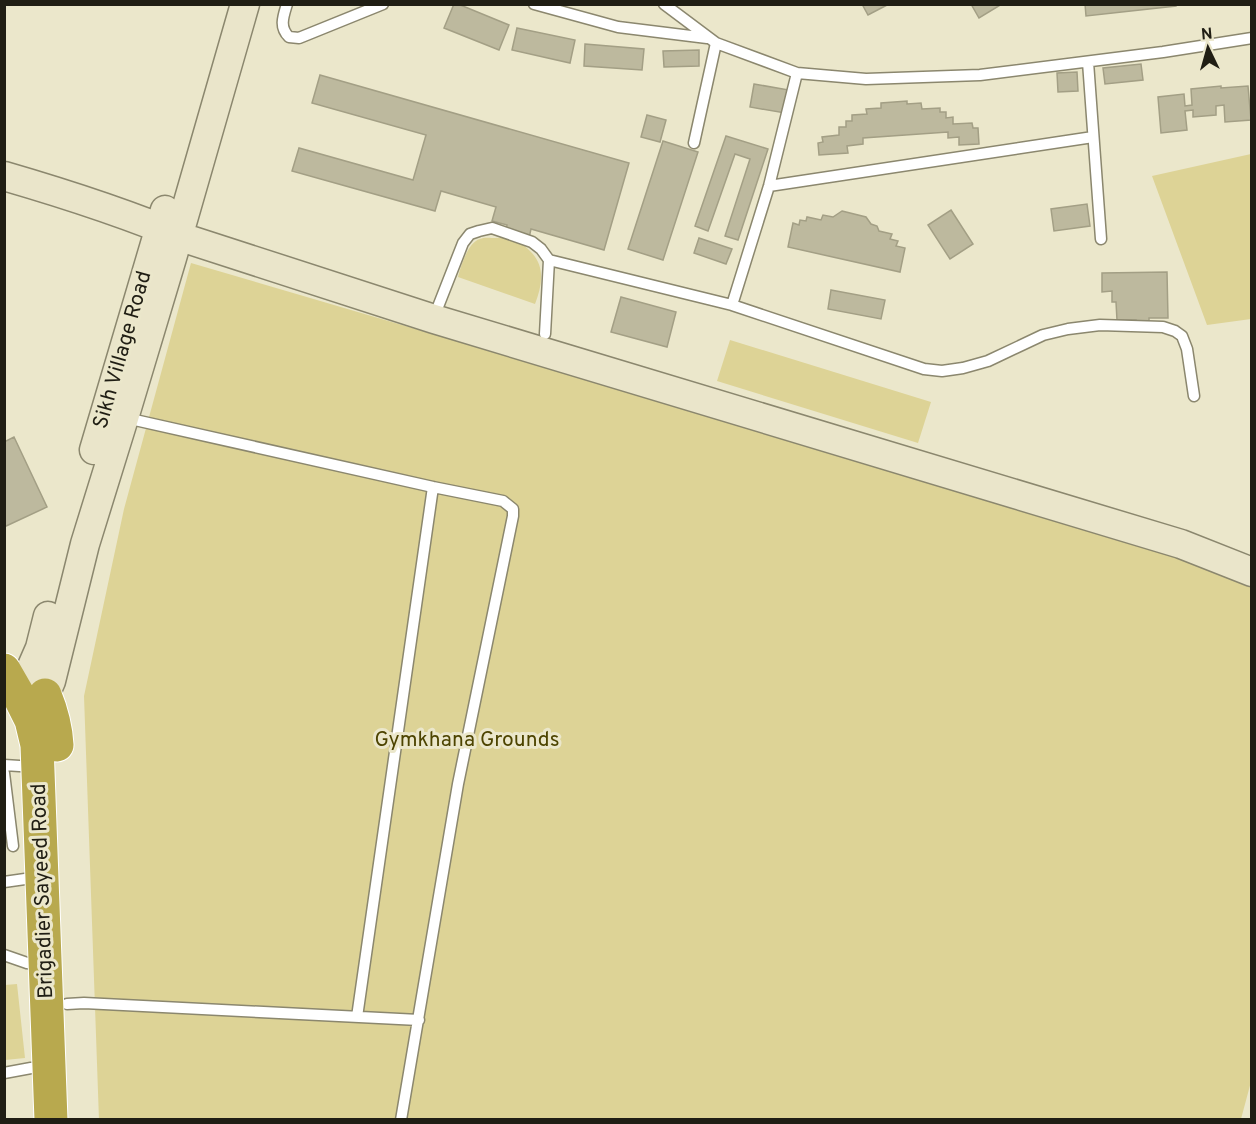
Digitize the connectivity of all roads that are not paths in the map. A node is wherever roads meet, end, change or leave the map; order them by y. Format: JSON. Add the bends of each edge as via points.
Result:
{"nodes":[{"id":1,"x":229,"y":4,"type":"edge"},
{"id":2,"x":245,"y":4,"type":"edge"},
{"id":3,"x":287,"y":4,"type":"edge"},
{"id":4,"x":383,"y":4,"type":"edge"},
{"id":5,"x":534,"y":4,"type":"edge"},
{"id":6,"x":664,"y":4,"type":"edge"},
{"id":7,"x":1251,"y":38,"type":"edge"},
{"id":8,"x":712,"y":41,"type":"junction"},
{"id":9,"x":1088,"y":62,"type":"junction"},
{"id":10,"x":797,"y":73,"type":"junction"},
{"id":11,"x":1094,"y":137,"type":"junction"},
{"id":12,"x":694,"y":143,"type":"dead end"},
{"id":13,"x":4,"y":163,"type":"edge"},
{"id":14,"x":4,"y":176,"type":"edge"},
{"id":15,"x":769,"y":186,"type":"junction"},
{"id":16,"x":170,"y":225,"type":"junction"},
{"id":17,"x":1101,"y":239,"type":"dead end"},
{"id":18,"x":549,"y":260,"type":"junction"},
{"id":19,"x":732,"y":305,"type":"junction"},
{"id":20,"x":436,"y":312,"type":"junction"},
{"id":21,"x":545,"y":334,"type":"junction"},
{"id":22,"x":1194,"y":396,"type":"dead end"},
{"id":23,"x":124,"y":418,"type":"junction"},
{"id":24,"x":433,"y":487,"type":"junction"},
{"id":25,"x":1251,"y":557,"type":"edge"},
{"id":26,"x":1251,"y":572,"type":"edge"},
{"id":27,"x":25,"y":695,"type":"edge"},
{"id":28,"x":4,"y":765,"type":"edge"},
{"id":29,"x":38,"y":767,"type":"junction"},
{"id":30,"x":4,"y":773,"type":"edge"},
{"id":31,"x":13,"y":846,"type":"dead end"},
{"id":32,"x":42,"y":877,"type":"junction"},
{"id":33,"x":4,"y":882,"type":"edge"},
{"id":34,"x":4,"y":955,"type":"edge"},
{"id":35,"x":46,"y":965,"type":"junction"},
{"id":36,"x":67,"y":1004,"type":"junction"},
{"id":37,"x":357,"y":1017,"type":"junction"},
{"id":38,"x":419,"y":1020,"type":"junction"},
{"id":39,"x":49,"y":1067,"type":"junction"},
{"id":40,"x":4,"y":1073,"type":"edge"},
{"id":41,"x":51,"y":1119,"type":"edge"},
{"id":42,"x":71,"y":1119,"type":"edge"},
{"id":43,"x":401,"y":1119,"type":"edge"}],
"edges":[{"from":1,"to":16,"type":"main road","name":"Sikh Village Road","via":[[202,88]]},
{"from":2,"to":16,"type":"main road","name":"Sikh Village Road"},
{"from":3,"to":4,"type":"lane","via":[[283,31],[298,38]]},
{"from":5,"to":8,"type":"lane","via":[[618,27]]},
{"from":6,"to":8,"type":"lane"},
{"from":7,"to":9,"type":"lane"},
{"from":8,"to":10,"type":"lane"},
{"from":8,"to":12,"type":"lane"},
{"from":9,"to":10,"type":"lane","via":[[980,75],[866,79]]},
{"from":9,"to":11,"type":"lane"},
{"from":10,"to":15,"type":"lane"},
{"from":11,"to":15,"type":"lane"},
{"from":11,"to":17,"type":"lane"},
{"from":13,"to":16,"type":"main road","via":[[105,195]]},
{"from":14,"to":16,"type":"main road"},
{"from":15,"to":19,"type":"lane"},
{"from":16,"to":20,"type":"main road"},
{"from":16,"to":23,"type":"main road"},
{"from":16,"to":27,"type":"main road","name":"Sikh Village Road","via":[[56,584]]},
{"from":18,"to":19,"type":"lane"},
{"from":18,"to":20,"type":"lane","via":[[532,242],[492,228],[470,234]]},
{"from":18,"to":21,"type":"lane"},
{"from":19,"to":22,"type":"lane","via":[[924,369],[942,371],[987,361],[1043,335],[1068,329],[1100,325],[1163,327],[1182,336]]},
{"from":20,"to":21,"type":"main road"},
{"from":20,"to":26,"type":"main road","via":[[1181,544]]},
{"from":21,"to":25,"type":"main road"},
{"from":23,"to":24,"type":"lane"},
{"from":23,"to":27,"type":"main road","via":[[85,544],[51,681]]},
{"from":24,"to":37,"type":"lane"},
{"from":24,"to":38,"type":"lane","via":[[503,501],[513,509],[513,516],[458,784]]},
{"from":27,"to":29,"type":"highway","name":"Brigadier Sayeed Road"},
{"from":27,"to":36,"type":"highway","via":[[52,712],[56,730]]},
{"from":28,"to":29,"type":"lane"},
{"from":29,"to":32,"type":"highway","name":"Brigadier Sayeed Road"},
{"from":30,"to":31,"type":"lane"},
{"from":32,"to":33,"type":"lane"},
{"from":32,"to":35,"type":"highway","name":"Brigadier Sayeed Road"},
{"from":34,"to":35,"type":"lane"},
{"from":35,"to":39,"type":"highway","name":"Brigadier Sayeed Road"},
{"from":36,"to":37,"type":"lane"},
{"from":36,"to":42,"type":"highway"},
{"from":37,"to":38,"type":"lane"},
{"from":38,"to":43,"type":"lane"},
{"from":39,"to":40,"type":"lane"},
{"from":39,"to":41,"type":"highway","name":"Brigadier Sayeed Road"}]}
